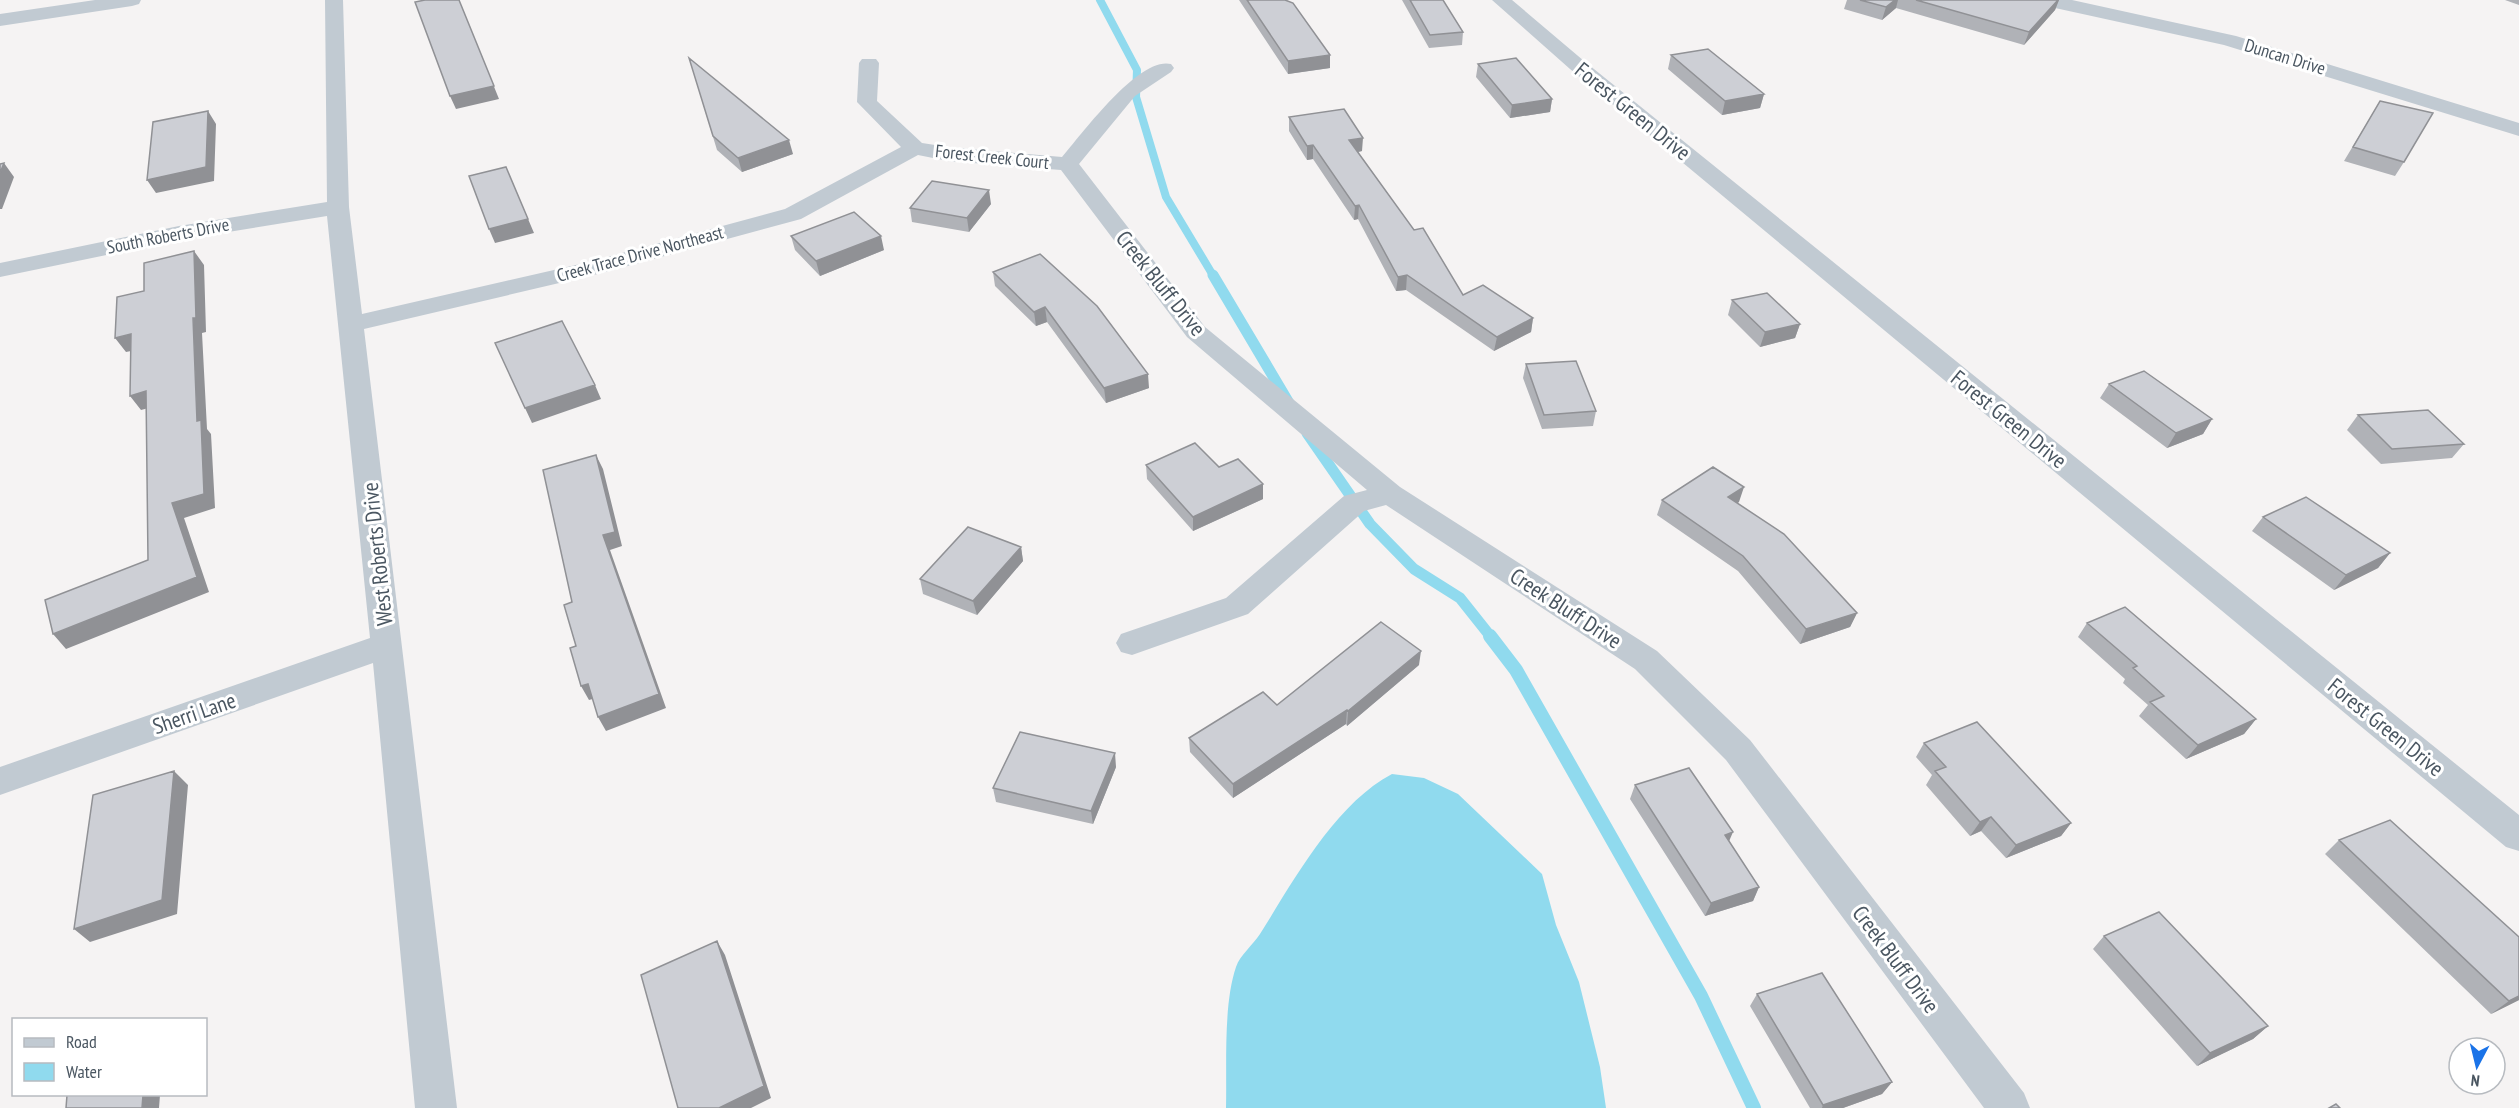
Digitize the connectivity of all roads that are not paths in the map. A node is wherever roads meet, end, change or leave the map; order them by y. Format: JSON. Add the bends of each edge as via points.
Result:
{"nodes":[{"id":1,"x":132,"y":0,"type":"edge"},
{"id":2,"x":334,"y":0,"type":"edge"},
{"id":3,"x":1502,"y":0,"type":"edge"},
{"id":4,"x":2046,"y":0,"type":"edge"},
{"id":5,"x":0,"y":20,"type":"edge"},
{"id":6,"x":870,"y":63,"type":"dead end"},
{"id":7,"x":1164,"y":68,"type":"dead end"},
{"id":8,"x":2519,"y":130,"type":"edge"},
{"id":9,"x":915,"y":148,"type":"junction"},
{"id":10,"x":1068,"y":164,"type":"junction"},
{"id":11,"x":338,"y":207,"type":"junction"},
{"id":12,"x":0,"y":270,"type":"edge"},
{"id":13,"x":352,"y":324,"type":"junction"},
{"id":14,"x":1390,"y":494,"type":"junction"},
{"id":15,"x":1132,"y":643,"type":"dead end"},
{"id":16,"x":387,"y":645,"type":"junction"},
{"id":17,"x":0,"y":781,"type":"edge"},
{"id":18,"x":2519,"y":836,"type":"edge"},
{"id":19,"x":436,"y":1108,"type":"edge"},
{"id":20,"x":2009,"y":1108,"type":"edge"}],
"edges":[{"from":1,"to":5,"type":"street"},
{"from":2,"to":11,"type":"street","name":"West Roberts Drive"},
{"from":3,"to":18,"type":"street","name":"Forest Green Drive"},
{"from":4,"to":8,"type":"street","name":"Duncan Drive","via":[[2229,40]]},
{"from":6,"to":9,"type":"street","name":"Forest Creek Court","via":[[867,102]]},
{"from":7,"to":10,"type":"street","via":[[1128,92]]},
{"from":9,"to":10,"type":"street","name":"Forest Creek Court"},
{"from":9,"to":13,"type":"street","name":"Creek Trace Drive Northeast","via":[[793,214],[593,268]]},
{"from":10,"to":14,"type":"street","name":"Creek Bluff Drive","via":[[1196,332]]},
{"from":11,"to":12,"type":"street","name":"South Roberts Drive","via":[[179,233]]},
{"from":11,"to":13,"type":"street","name":"West Roberts Drive"},
{"from":13,"to":16,"type":"street","name":"West Roberts Drive"},
{"from":14,"to":15,"type":"street","via":[[1354,503],[1237,606]]},
{"from":14,"to":20,"type":"street","name":"Creek Bluff Drive","via":[[1646,660],[1738,750]]},
{"from":16,"to":17,"type":"street","name":"Sherri Lane"},
{"from":16,"to":19,"type":"street","name":"West Roberts Drive"}]}
